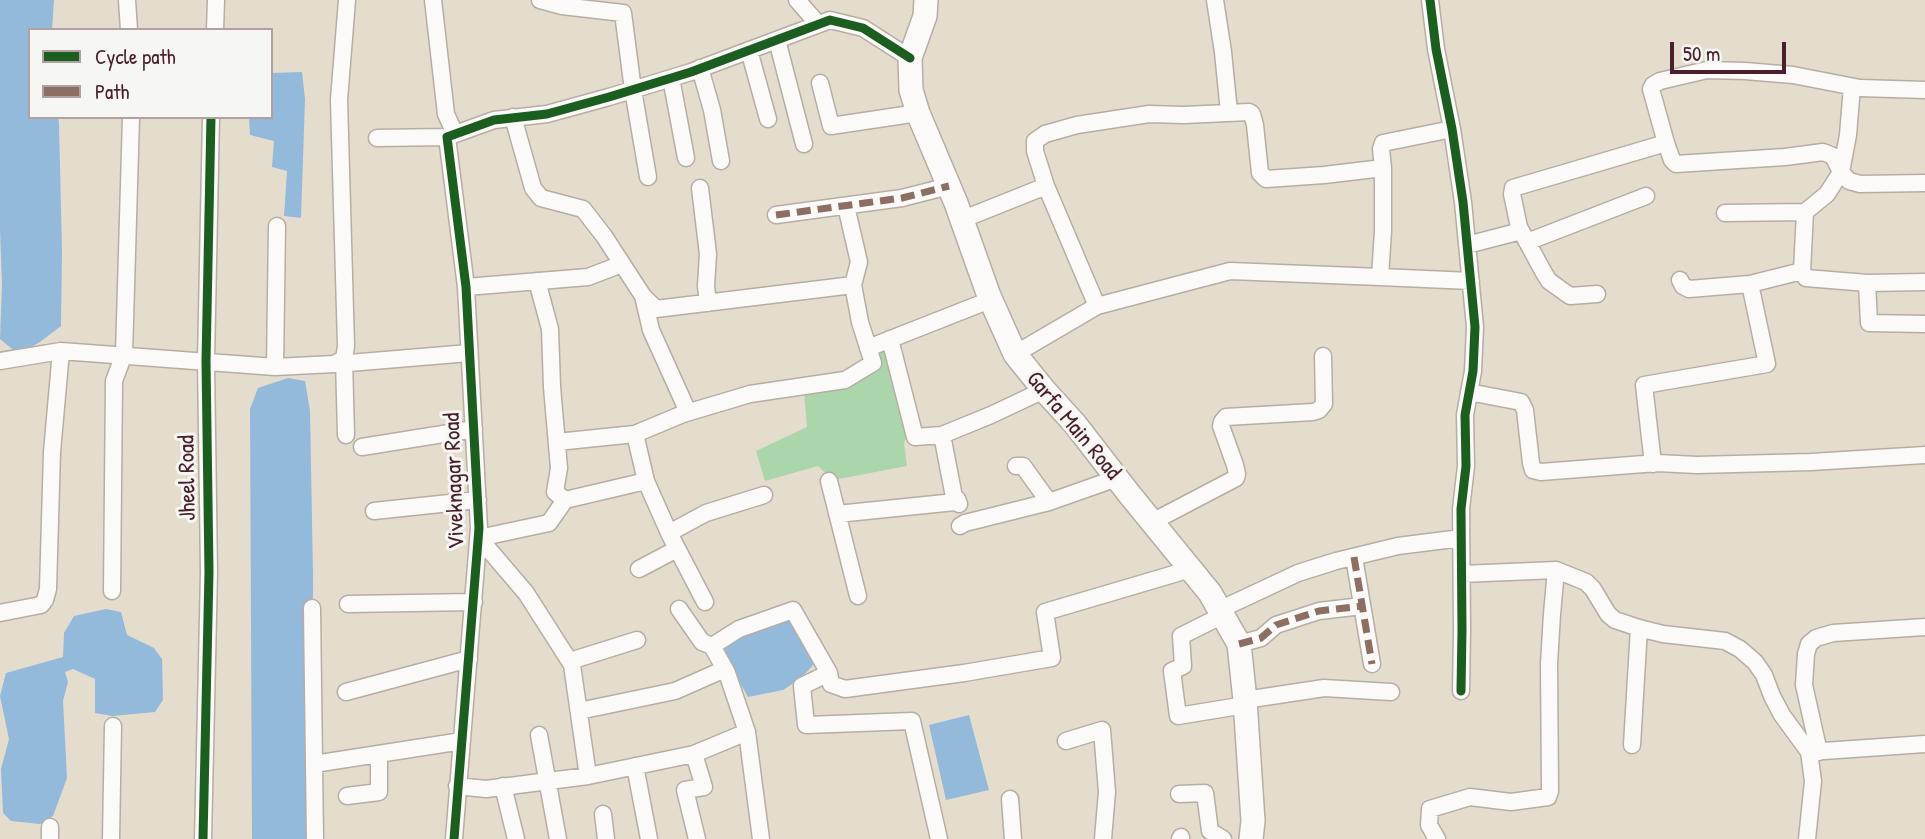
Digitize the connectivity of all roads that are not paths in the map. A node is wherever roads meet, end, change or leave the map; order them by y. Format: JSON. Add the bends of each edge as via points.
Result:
{"nodes":[{"id":1,"x":127,"y":0,"type":"edge"},
{"id":2,"x":216,"y":0,"type":"edge"},
{"id":3,"x":348,"y":0,"type":"edge"},
{"id":4,"x":433,"y":0,"type":"edge"},
{"id":5,"x":540,"y":0,"type":"edge"},
{"id":6,"x":797,"y":0,"type":"edge"},
{"id":7,"x":926,"y":0,"type":"edge"},
{"id":8,"x":1215,"y":0,"type":"edge"},
{"id":9,"x":1430,"y":0,"type":"edge"},
{"id":10,"x":562,"y":3,"type":"edge"},
{"id":11,"x":818,"y":24,"type":"junction"},
{"id":12,"x":129,"y":28,"type":"edge"},
{"id":13,"x":215,"y":28,"type":"edge"},
{"id":14,"x":777,"y":40,"type":"junction"},
{"id":15,"x":749,"y":50,"type":"junction"},
{"id":16,"x":910,"y":58,"type":"junction"},
{"id":17,"x":700,"y":68,"type":"junction"},
{"id":18,"x":671,"y":78,"type":"junction"},
{"id":19,"x":820,"y":83,"type":"dead end"},
{"id":20,"x":1852,"y":87,"type":"junction"},
{"id":21,"x":633,"y":90,"type":"junction"},
{"id":22,"x":1925,"y":90,"type":"edge"},
{"id":23,"x":1229,"y":112,"type":"junction"},
{"id":24,"x":918,"y":113,"type":"junction"},
{"id":25,"x":513,"y":117,"type":"junction"},
{"id":26,"x":131,"y":119,"type":"edge"},
{"id":27,"x":211,"y":119,"type":"edge"},
{"id":28,"x":768,"y":119,"type":"dead end"},
{"id":29,"x":1452,"y":129,"type":"junction"},
{"id":30,"x":455,"y":134,"type":"junction"},
{"id":31,"x":377,"y":138,"type":"dead end"},
{"id":32,"x":1666,"y":143,"type":"junction"},
{"id":33,"x":804,"y":144,"type":"dead end"},
{"id":34,"x":686,"y":158,"type":"dead end"},
{"id":35,"x":721,"y":160,"type":"dead end"},
{"id":36,"x":1383,"y":168,"type":"junction"},
{"id":37,"x":1841,"y":172,"type":"junction"},
{"id":38,"x":648,"y":177,"type":"dead end"},
{"id":39,"x":1925,"y":183,"type":"edge"},
{"id":40,"x":949,"y":186,"type":"junction"},
{"id":41,"x":1046,"y":186,"type":"junction"},
{"id":42,"x":699,"y":188,"type":"dead end"},
{"id":43,"x":1646,"y":196,"type":"dead end"},
{"id":44,"x":846,"y":206,"type":"junction"},
{"id":45,"x":1805,"y":212,"type":"junction"},
{"id":46,"x":1725,"y":213,"type":"dead end"},
{"id":47,"x":776,"y":215,"type":"dead end"},
{"id":48,"x":961,"y":220,"type":"junction"},
{"id":49,"x":277,"y":226,"type":"dead end"},
{"id":50,"x":1524,"y":236,"type":"junction"},
{"id":51,"x":1467,"y":244,"type":"junction"},
{"id":52,"x":622,"y":264,"type":"junction"},
{"id":53,"x":1801,"y":271,"type":"junction"},
{"id":54,"x":1380,"y":277,"type":"junction"},
{"id":55,"x":1680,"y":280,"type":"dead end"},
{"id":56,"x":537,"y":281,"type":"junction"},
{"id":57,"x":1471,"y":281,"type":"junction"},
{"id":58,"x":1925,"y":282,"type":"edge"},
{"id":59,"x":1867,"y":283,"type":"junction"},
{"id":60,"x":1750,"y":284,"type":"junction"},
{"id":61,"x":853,"y":285,"type":"junction"},
{"id":62,"x":466,"y":286,"type":"junction"},
{"id":63,"x":1597,"y":294,"type":"dead end"},
{"id":64,"x":643,"y":296,"type":"junction"},
{"id":65,"x":990,"y":300,"type":"junction"},
{"id":66,"x":708,"y":303,"type":"junction"},
{"id":67,"x":1097,"y":306,"type":"junction"},
{"id":68,"x":1925,"y":324,"type":"edge"},
{"id":69,"x":890,"y":339,"type":"junction"},
{"id":70,"x":868,"y":348,"type":"junction"},
{"id":71,"x":61,"y":351,"type":"junction"},
{"id":72,"x":469,"y":353,"type":"junction"},
{"id":73,"x":124,"y":354,"type":"junction"},
{"id":74,"x":1015,"y":355,"type":"junction"},
{"id":75,"x":1323,"y":356,"type":"dead end"},
{"id":76,"x":0,"y":361,"type":"edge"},
{"id":77,"x":206,"y":361,"type":"junction"},
{"id":78,"x":341,"y":362,"type":"junction"},
{"id":79,"x":275,"y":367,"type":"junction"},
{"id":80,"x":1044,"y":390,"type":"junction"},
{"id":81,"x":1469,"y":392,"type":"junction"},
{"id":82,"x":688,"y":412,"type":"junction"},
{"id":83,"x":474,"y":429,"type":"junction"},
{"id":84,"x":635,"y":434,"type":"junction"},
{"id":85,"x":346,"y":435,"type":"dead end"},
{"id":86,"x":942,"y":435,"type":"junction"},
{"id":87,"x":557,"y":442,"type":"junction"},
{"id":88,"x":362,"y":447,"type":"dead end"},
{"id":89,"x":1925,"y":454,"type":"edge"},
{"id":90,"x":1653,"y":464,"type":"junction"},
{"id":91,"x":1016,"y":466,"type":"dead end"},
{"id":92,"x":1116,"y":478,"type":"junction"},
{"id":93,"x":646,"y":481,"type":"junction"},
{"id":94,"x":829,"y":481,"type":"dead end"},
{"id":95,"x":764,"y":495,"type":"dead end"},
{"id":96,"x":478,"y":500,"type":"junction"},
{"id":97,"x":565,"y":500,"type":"junction"},
{"id":98,"x":955,"y":502,"type":"junction"},
{"id":99,"x":1049,"y":502,"type":"junction"},
{"id":100,"x":374,"y":511,"type":"dead end"},
{"id":101,"x":837,"y":514,"type":"junction"},
{"id":102,"x":1152,"y":522,"type":"junction"},
{"id":103,"x":669,"y":533,"type":"junction"},
{"id":104,"x":479,"y":538,"type":"junction"},
{"id":105,"x":1461,"y":538,"type":"junction"},
{"id":106,"x":677,"y":549,"type":"junction"},
{"id":107,"x":1354,"y":557,"type":"junction"},
{"id":108,"x":639,"y":569,"type":"dead end"},
{"id":109,"x":1191,"y":569,"type":"junction"},
{"id":110,"x":1556,"y":570,"type":"junction"},
{"id":111,"x":1462,"y":573,"type":"junction"},
{"id":112,"x":112,"y":592,"type":"dead end"},
{"id":113,"x":858,"y":596,"type":"dead end"},
{"id":114,"x":474,"y":602,"type":"junction"},
{"id":115,"x":705,"y":602,"type":"dead end"},
{"id":116,"x":348,"y":604,"type":"dead end"},
{"id":117,"x":1362,"y":606,"type":"junction"},
{"id":118,"x":312,"y":608,"type":"dead end"},
{"id":119,"x":679,"y":609,"type":"dead end"},
{"id":120,"x":0,"y":613,"type":"edge"},
{"id":121,"x":1221,"y":613,"type":"junction"},
{"id":122,"x":1925,"y":627,"type":"edge"},
{"id":123,"x":1639,"y":628,"type":"junction"},
{"id":124,"x":637,"y":640,"type":"dead end"},
{"id":125,"x":1238,"y":644,"type":"junction"},
{"id":126,"x":712,"y":646,"type":"junction"},
{"id":127,"x":469,"y":659,"type":"junction"},
{"id":128,"x":570,"y":661,"type":"junction"},
{"id":129,"x":1372,"y":664,"type":"dead end"},
{"id":130,"x":725,"y":669,"type":"junction"},
{"id":131,"x":829,"y":673,"type":"junction"},
{"id":132,"x":1461,"y":691,"type":"dead end"},
{"id":133,"x":346,"y":692,"type":"dead end"},
{"id":134,"x":1391,"y":692,"type":"dead end"},
{"id":135,"x":1245,"y":703,"type":"junction"},
{"id":136,"x":579,"y":711,"type":"junction"},
{"id":137,"x":113,"y":726,"type":"dead end"},
{"id":138,"x":747,"y":732,"type":"junction"},
{"id":139,"x":539,"y":735,"type":"dead end"},
{"id":140,"x":461,"y":741,"type":"junction"},
{"id":141,"x":1066,"y":741,"type":"dead end"},
{"id":142,"x":1925,"y":744,"type":"edge"},
{"id":143,"x":1632,"y":746,"type":"dead end"},
{"id":144,"x":1814,"y":752,"type":"junction"},
{"id":145,"x":694,"y":754,"type":"junction"},
{"id":146,"x":379,"y":755,"type":"junction"},
{"id":147,"x":314,"y":764,"type":"junction"},
{"id":148,"x":635,"y":766,"type":"junction"},
{"id":149,"x":588,"y":776,"type":"junction"},
{"id":150,"x":547,"y":781,"type":"junction"},
{"id":151,"x":457,"y":786,"type":"junction"},
{"id":152,"x":503,"y":786,"type":"junction"},
{"id":153,"x":1179,"y":794,"type":"dead end"},
{"id":154,"x":347,"y":796,"type":"dead end"},
{"id":155,"x":1010,"y":799,"type":"dead end"},
{"id":156,"x":603,"y":814,"type":"dead end"},
{"id":157,"x":111,"y":839,"type":"edge"},
{"id":158,"x":203,"y":839,"type":"edge"},
{"id":159,"x":315,"y":839,"type":"edge"},
{"id":160,"x":454,"y":839,"type":"edge"},
{"id":161,"x":516,"y":839,"type":"edge"},
{"id":162,"x":558,"y":839,"type":"edge"},
{"id":163,"x":606,"y":839,"type":"edge"},
{"id":164,"x":649,"y":839,"type":"edge"},
{"id":165,"x":697,"y":839,"type":"edge"},
{"id":166,"x":761,"y":839,"type":"edge"},
{"id":167,"x":939,"y":839,"type":"edge"},
{"id":168,"x":1013,"y":839,"type":"edge"},
{"id":169,"x":1103,"y":839,"type":"edge"},
{"id":170,"x":1223,"y":839,"type":"edge"},
{"id":171,"x":1251,"y":839,"type":"edge"},
{"id":172,"x":1437,"y":839,"type":"edge"},
{"id":173,"x":1807,"y":839,"type":"edge"}],
"edges":[{"from":1,"to":12,"type":"street"},
{"from":2,"to":13,"type":"street"},
{"from":3,"to":78,"type":"street","via":[[339,100],[346,346]]},
{"from":4,"to":30,"type":"street","name":"Viveknagar Road","via":[[446,114]]},
{"from":5,"to":10,"type":"street"},
{"from":6,"to":11,"type":"street"},
{"from":7,"to":16,"type":"main road","name":"Garfa Main Road"},
{"from":8,"to":23,"type":"street"},
{"from":9,"to":29,"type":"street"},
{"from":10,"to":21,"type":"street","via":[[623,13]]},
{"from":11,"to":14,"type":"street"},
{"from":11,"to":16,"type":"street","via":[[830,20],[863,28]]},
{"from":14,"to":15,"type":"street"},
{"from":14,"to":33,"type":"street"},
{"from":15,"to":17,"type":"street"},
{"from":15,"to":28,"type":"street"},
{"from":16,"to":24,"type":"main road","name":"Garfa Main Road","via":[[911,90]]},
{"from":17,"to":18,"type":"street"},
{"from":17,"to":35,"type":"street"},
{"from":18,"to":21,"type":"street"},
{"from":18,"to":34,"type":"street"},
{"from":19,"to":24,"type":"street","via":[[831,126]]},
{"from":20,"to":22,"type":"street"},
{"from":20,"to":32,"type":"street","via":[[1745,71],[1707,70],[1672,77],[1651,89]]},
{"from":20,"to":37,"type":"street"},
{"from":21,"to":25,"type":"street","via":[[547,114]]},
{"from":21,"to":38,"type":"street"},
{"from":23,"to":36,"type":"street","via":[[1252,114],[1260,173],[1266,179]]},
{"from":23,"to":41,"type":"street","via":[[1149,114],[1045,134],[1035,141],[1035,150]]},
{"from":24,"to":40,"type":"main road","name":"Garfa Main Road"},
{"from":25,"to":30,"type":"street"},
{"from":25,"to":52,"type":"street","via":[[533,188],[541,198],[583,209]]},
{"from":26,"to":73,"type":"street"},
{"from":27,"to":77,"type":"street","name":"Jheel Road"},
{"from":29,"to":36,"type":"street","via":[[1383,143]]},
{"from":29,"to":51,"type":"street"},
{"from":30,"to":31,"type":"street"},
{"from":30,"to":62,"type":"street","name":"Viveknagar Road"},
{"from":32,"to":37,"type":"street","via":[[1676,164],[1823,152],[1833,156]]},
{"from":32,"to":50,"type":"street","via":[[1513,188]]},
{"from":36,"to":54,"type":"street"},
{"from":37,"to":39,"type":"street","via":[[1860,184]]},
{"from":37,"to":45,"type":"street","via":[[1827,194]]},
{"from":40,"to":44,"type":"street"},
{"from":40,"to":48,"type":"main road","name":"Garfa Main Road"},
{"from":41,"to":48,"type":"street"},
{"from":41,"to":67,"type":"street"},
{"from":42,"to":66,"type":"street","via":[[708,254]]},
{"from":43,"to":50,"type":"street"},
{"from":44,"to":47,"type":"street"},
{"from":44,"to":61,"type":"street","via":[[859,262]]},
{"from":45,"to":46,"type":"street"},
{"from":45,"to":53,"type":"street"},
{"from":48,"to":65,"type":"main road","name":"Garfa Main Road"},
{"from":49,"to":79,"type":"street"},
{"from":50,"to":51,"type":"street"},
{"from":50,"to":63,"type":"street","via":[[1555,285],[1570,296]]},
{"from":51,"to":57,"type":"street"},
{"from":52,"to":56,"type":"street","via":[[588,278]]},
{"from":52,"to":64,"type":"street"},
{"from":53,"to":59,"type":"street","via":[[1813,280]]},
{"from":53,"to":60,"type":"street"},
{"from":54,"to":57,"type":"street"},
{"from":54,"to":67,"type":"street","via":[[1230,271]]},
{"from":55,"to":60,"type":"street","via":[[1689,289]]},
{"from":56,"to":62,"type":"street"},
{"from":56,"to":87,"type":"street","via":[[550,329]]},
{"from":57,"to":81,"type":"street","via":[[1475,327]]},
{"from":58,"to":59,"type":"street"},
{"from":59,"to":68,"type":"street","via":[[1869,323]]},
{"from":60,"to":90,"type":"street","via":[[1767,365],[1644,385]]},
{"from":61,"to":66,"type":"street"},
{"from":61,"to":70,"type":"street"},
{"from":62,"to":72,"type":"street","name":"Viveknagar Road"},
{"from":64,"to":66,"type":"street","via":[[656,309]]},
{"from":64,"to":82,"type":"street","via":[[651,330]]},
{"from":65,"to":69,"type":"street"},
{"from":65,"to":74,"type":"main road","name":"Garfa Main Road"},
{"from":67,"to":74,"type":"street"},
{"from":69,"to":70,"type":"street"},
{"from":69,"to":86,"type":"street","via":[[915,437]]},
{"from":70,"to":82,"type":"street","via":[[873,363],[845,380],[750,394]]},
{"from":71,"to":73,"type":"street"},
{"from":71,"to":76,"type":"street"},
{"from":71,"to":120,"type":"street","via":[[48,589],[41,605]]},
{"from":72,"to":78,"type":"street"},
{"from":72,"to":83,"type":"street","name":"Viveknagar Road"},
{"from":73,"to":77,"type":"street"},
{"from":73,"to":112,"type":"street","via":[[114,381]]},
{"from":74,"to":80,"type":"main road","name":"Garfa Main Road"},
{"from":75,"to":102,"type":"street","via":[[1324,404],[1319,410],[1226,417],[1221,426],[1236,478]]},
{"from":77,"to":79,"type":"street"},
{"from":77,"to":158,"type":"street","name":"Jheel Road","via":[[209,572]]},
{"from":78,"to":79,"type":"street"},
{"from":78,"to":85,"type":"street"},
{"from":80,"to":86,"type":"street"},
{"from":80,"to":92,"type":"main road","name":"Garfa Main Road"},
{"from":81,"to":90,"type":"street","via":[[1524,405],[1533,470]]},
{"from":81,"to":105,"type":"street"},
{"from":82,"to":84,"type":"street"},
{"from":83,"to":88,"type":"street"},
{"from":83,"to":96,"type":"street","name":"Viveknagar Road"},
{"from":84,"to":87,"type":"street"},
{"from":84,"to":93,"type":"street"},
{"from":86,"to":98,"type":"street"},
{"from":87,"to":97,"type":"street","via":[[555,492]]},
{"from":89,"to":90,"type":"street"},
{"from":91,"to":99,"type":"street","via":[[1023,466]]},
{"from":92,"to":99,"type":"street"},
{"from":92,"to":102,"type":"main road","name":"Garfa Main Road"},
{"from":93,"to":97,"type":"street"},
{"from":93,"to":103,"type":"street"},
{"from":94,"to":101,"type":"street"},
{"from":95,"to":103,"type":"street","via":[[706,513]]},
{"from":96,"to":100,"type":"street"},
{"from":96,"to":104,"type":"street","name":"Viveknagar Road"},
{"from":97,"to":104,"type":"street","via":[[549,523]]},
{"from":98,"to":99,"type":"street","via":[[957,499],[963,525]]},
{"from":98,"to":101,"type":"street"},
{"from":101,"to":113,"type":"street"},
{"from":102,"to":109,"type":"main road","name":"Garfa Main Road"},
{"from":103,"to":106,"type":"street"},
{"from":104,"to":114,"type":"street","name":"Viveknagar Road"},
{"from":104,"to":128,"type":"street","via":[[526,593]]},
{"from":105,"to":107,"type":"street"},
{"from":105,"to":111,"type":"street"},
{"from":106,"to":108,"type":"street"},
{"from":106,"to":115,"type":"street"},
{"from":107,"to":117,"type":"street"},
{"from":107,"to":121,"type":"street","via":[[1298,573]]},
{"from":109,"to":121,"type":"main road","name":"Garfa Main Road"},
{"from":109,"to":131,"type":"street","via":[[1045,612],[1052,658],[845,689],[831,684]]},
{"from":110,"to":111,"type":"street"},
{"from":110,"to":123,"type":"street","via":[[1586,582],[1608,614]]},
{"from":110,"to":172,"type":"street","via":[[1549,664],[1548,797],[1511,802],[1470,797],[1430,809],[1429,825]]},
{"from":111,"to":132,"type":"street"},
{"from":114,"to":116,"type":"street"},
{"from":114,"to":127,"type":"street","name":"Viveknagar Road"},
{"from":117,"to":125,"type":"street","via":[[1319,611]]},
{"from":117,"to":129,"type":"street"},
{"from":118,"to":147,"type":"street"},
{"from":119,"to":126,"type":"street","via":[[702,642]]},
{"from":121,"to":125,"type":"main road","name":"Garfa Main Road"},
{"from":121,"to":135,"type":"street","via":[[1181,636],[1183,666],[1171,671],[1178,716]]},
{"from":122,"to":144,"type":"street","via":[[1833,633],[1810,644],[1804,685]]},
{"from":123,"to":143,"type":"street"},
{"from":123,"to":144,"type":"street","via":[[1725,641],[1740,649],[1755,662],[1782,715]]},
{"from":124,"to":128,"type":"street"},
{"from":125,"to":135,"type":"main road","name":"Garfa Main Road"},
{"from":126,"to":130,"type":"street"},
{"from":126,"to":131,"type":"street","via":[[738,629],[793,610]]},
{"from":127,"to":133,"type":"street"},
{"from":127,"to":140,"type":"street","name":"Viveknagar Road"},
{"from":128,"to":136,"type":"street"},
{"from":130,"to":136,"type":"street","via":[[675,691]]},
{"from":130,"to":138,"type":"street"},
{"from":131,"to":167,"type":"street","via":[[802,686],[806,725],[912,721]]},
{"from":134,"to":135,"type":"street","via":[[1324,688]]},
{"from":135,"to":171,"type":"main road","name":"Garfa Main Road"},
{"from":136,"to":149,"type":"street"},
{"from":137,"to":157,"type":"street"},
{"from":138,"to":145,"type":"street"},
{"from":138,"to":166,"type":"street"},
{"from":139,"to":150,"type":"street"},
{"from":140,"to":146,"type":"street"},
{"from":140,"to":151,"type":"street","name":"Viveknagar Road"},
{"from":141,"to":169,"type":"street","via":[[1102,730],[1107,792]]},
{"from":142,"to":144,"type":"street"},
{"from":144,"to":173,"type":"street"},
{"from":145,"to":148,"type":"street"},
{"from":145,"to":165,"type":"street","via":[[704,787],[685,790]]},
{"from":146,"to":147,"type":"street"},
{"from":146,"to":154,"type":"street","via":[[379,792]]},
{"from":147,"to":159,"type":"street"},
{"from":148,"to":149,"type":"street"},
{"from":148,"to":164,"type":"street"},
{"from":149,"to":150,"type":"street"},
{"from":150,"to":152,"type":"street"},
{"from":150,"to":162,"type":"street"},
{"from":151,"to":152,"type":"street"},
{"from":151,"to":160,"type":"street","name":"Viveknagar Road"},
{"from":152,"to":161,"type":"street"},
{"from":153,"to":170,"type":"street","via":[[1205,793],[1210,831]]},
{"from":155,"to":168,"type":"street"},
{"from":156,"to":163,"type":"street"}]}
